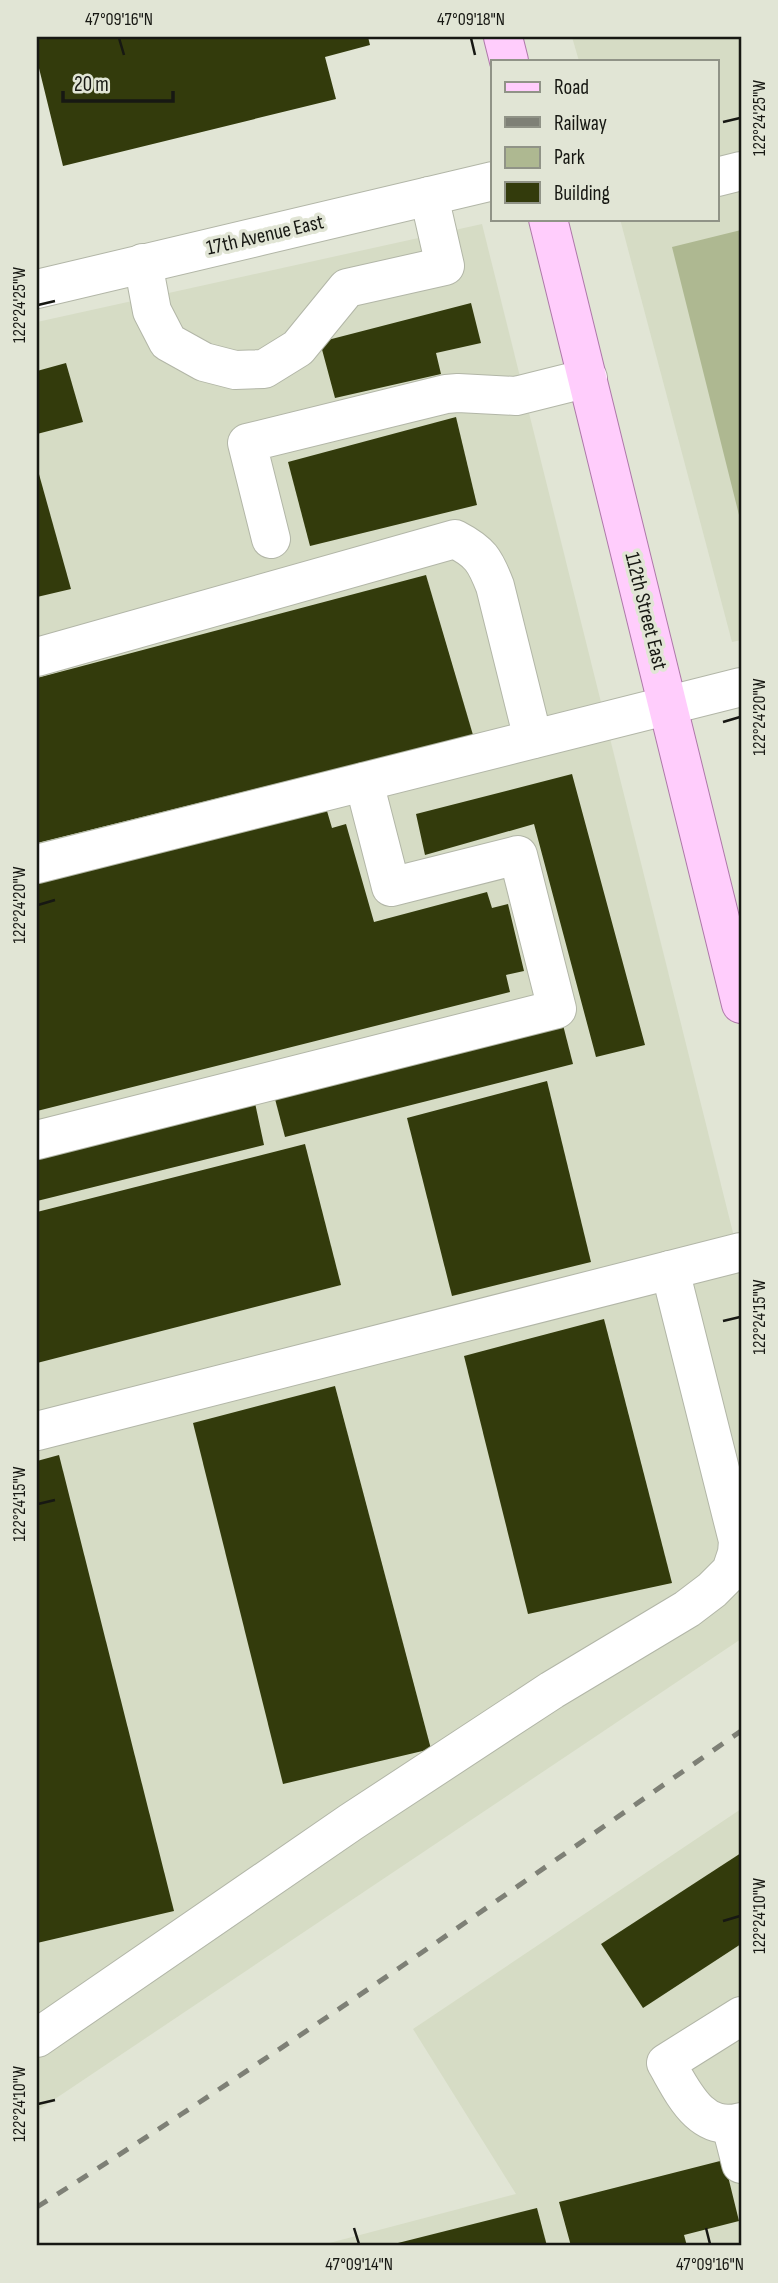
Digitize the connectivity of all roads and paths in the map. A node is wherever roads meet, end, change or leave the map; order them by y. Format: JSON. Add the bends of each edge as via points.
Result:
{"nodes":[{"id":1,"x":503,"y":37,"type":"edge"},
{"id":2,"x":509,"y":60,"type":"edge"},
{"id":3,"x":741,"y":171,"type":"edge"},
{"id":4,"x":718,"y":177,"type":"edge"},
{"id":5,"x":491,"y":181,"type":"edge"},
{"id":6,"x":429,"y":196,"type":"junction"},
{"id":7,"x":548,"y":220,"type":"edge"},
{"id":8,"x":143,"y":263,"type":"junction"},
{"id":9,"x":37,"y":289,"type":"edge"},
{"id":10,"x":588,"y":378,"type":"junction"},
{"id":11,"x":271,"y":539,"type":"dead end"},
{"id":12,"x":37,"y":657,"type":"edge"},
{"id":13,"x":741,"y":687,"type":"edge"},
{"id":14,"x":669,"y":704,"type":"junction"},
{"id":15,"x":533,"y":739,"type":"junction"},
{"id":16,"x":363,"y":782,"type":"junction"},
{"id":17,"x":37,"y":864,"type":"edge"},
{"id":18,"x":741,"y":1004,"type":"edge"},
{"id":19,"x":37,"y":1140,"type":"edge"},
{"id":20,"x":741,"y":1252,"type":"edge"},
{"id":21,"x":670,"y":1270,"type":"junction"},
{"id":22,"x":37,"y":1431,"type":"edge"},
{"id":23,"x":737,"y":2027,"type":"edge"},
{"id":24,"x":37,"y":2038,"type":"edge"},
{"id":25,"x":736,"y":2123,"type":"edge"},
{"id":26,"x":741,"y":2165,"type":"edge"}],
"edges":[{"from":1,"to":2,"type":"main road"},
{"from":3,"to":4,"type":"street"},
{"from":5,"to":6,"type":"street","name":"17th Avenue East"},
{"from":6,"to":8,"type":"street","name":"17th Avenue East"},
{"from":6,"to":8,"type":"street","via":[[445,266],[347,288],[298,348],[264,369],[235,370],[204,362],[169,342],[152,311]]},
{"from":7,"to":10,"type":"main road","name":"112th Street East"},
{"from":8,"to":9,"type":"street","name":"17th Avenue East"},
{"from":10,"to":11,"type":"street","via":[[516,396],[446,394],[247,443]]},
{"from":10,"to":14,"type":"main road","name":"112th Street East"},
{"from":12,"to":15,"type":"street","via":[[455,539],[475,550],[491,578]]},
{"from":13,"to":14,"type":"street"},
{"from":14,"to":15,"type":"street"},
{"from":14,"to":18,"type":"main road","name":"112th Street East"},
{"from":15,"to":16,"type":"street"},
{"from":16,"to":17,"type":"street"},
{"from":16,"to":19,"type":"street","via":[[391,887],[518,855],[556,1009]]},
{"from":20,"to":21,"type":"street"},
{"from":21,"to":22,"type":"street"},
{"from":21,"to":24,"type":"street","via":[[738,1541],[731,1571],[687,1609],[552,1690],[351,1822]]},
{"from":23,"to":25,"type":"street","via":[[666,2063],[693,2107],[707,2120]]},
{"from":25,"to":26,"type":"street"}]}
